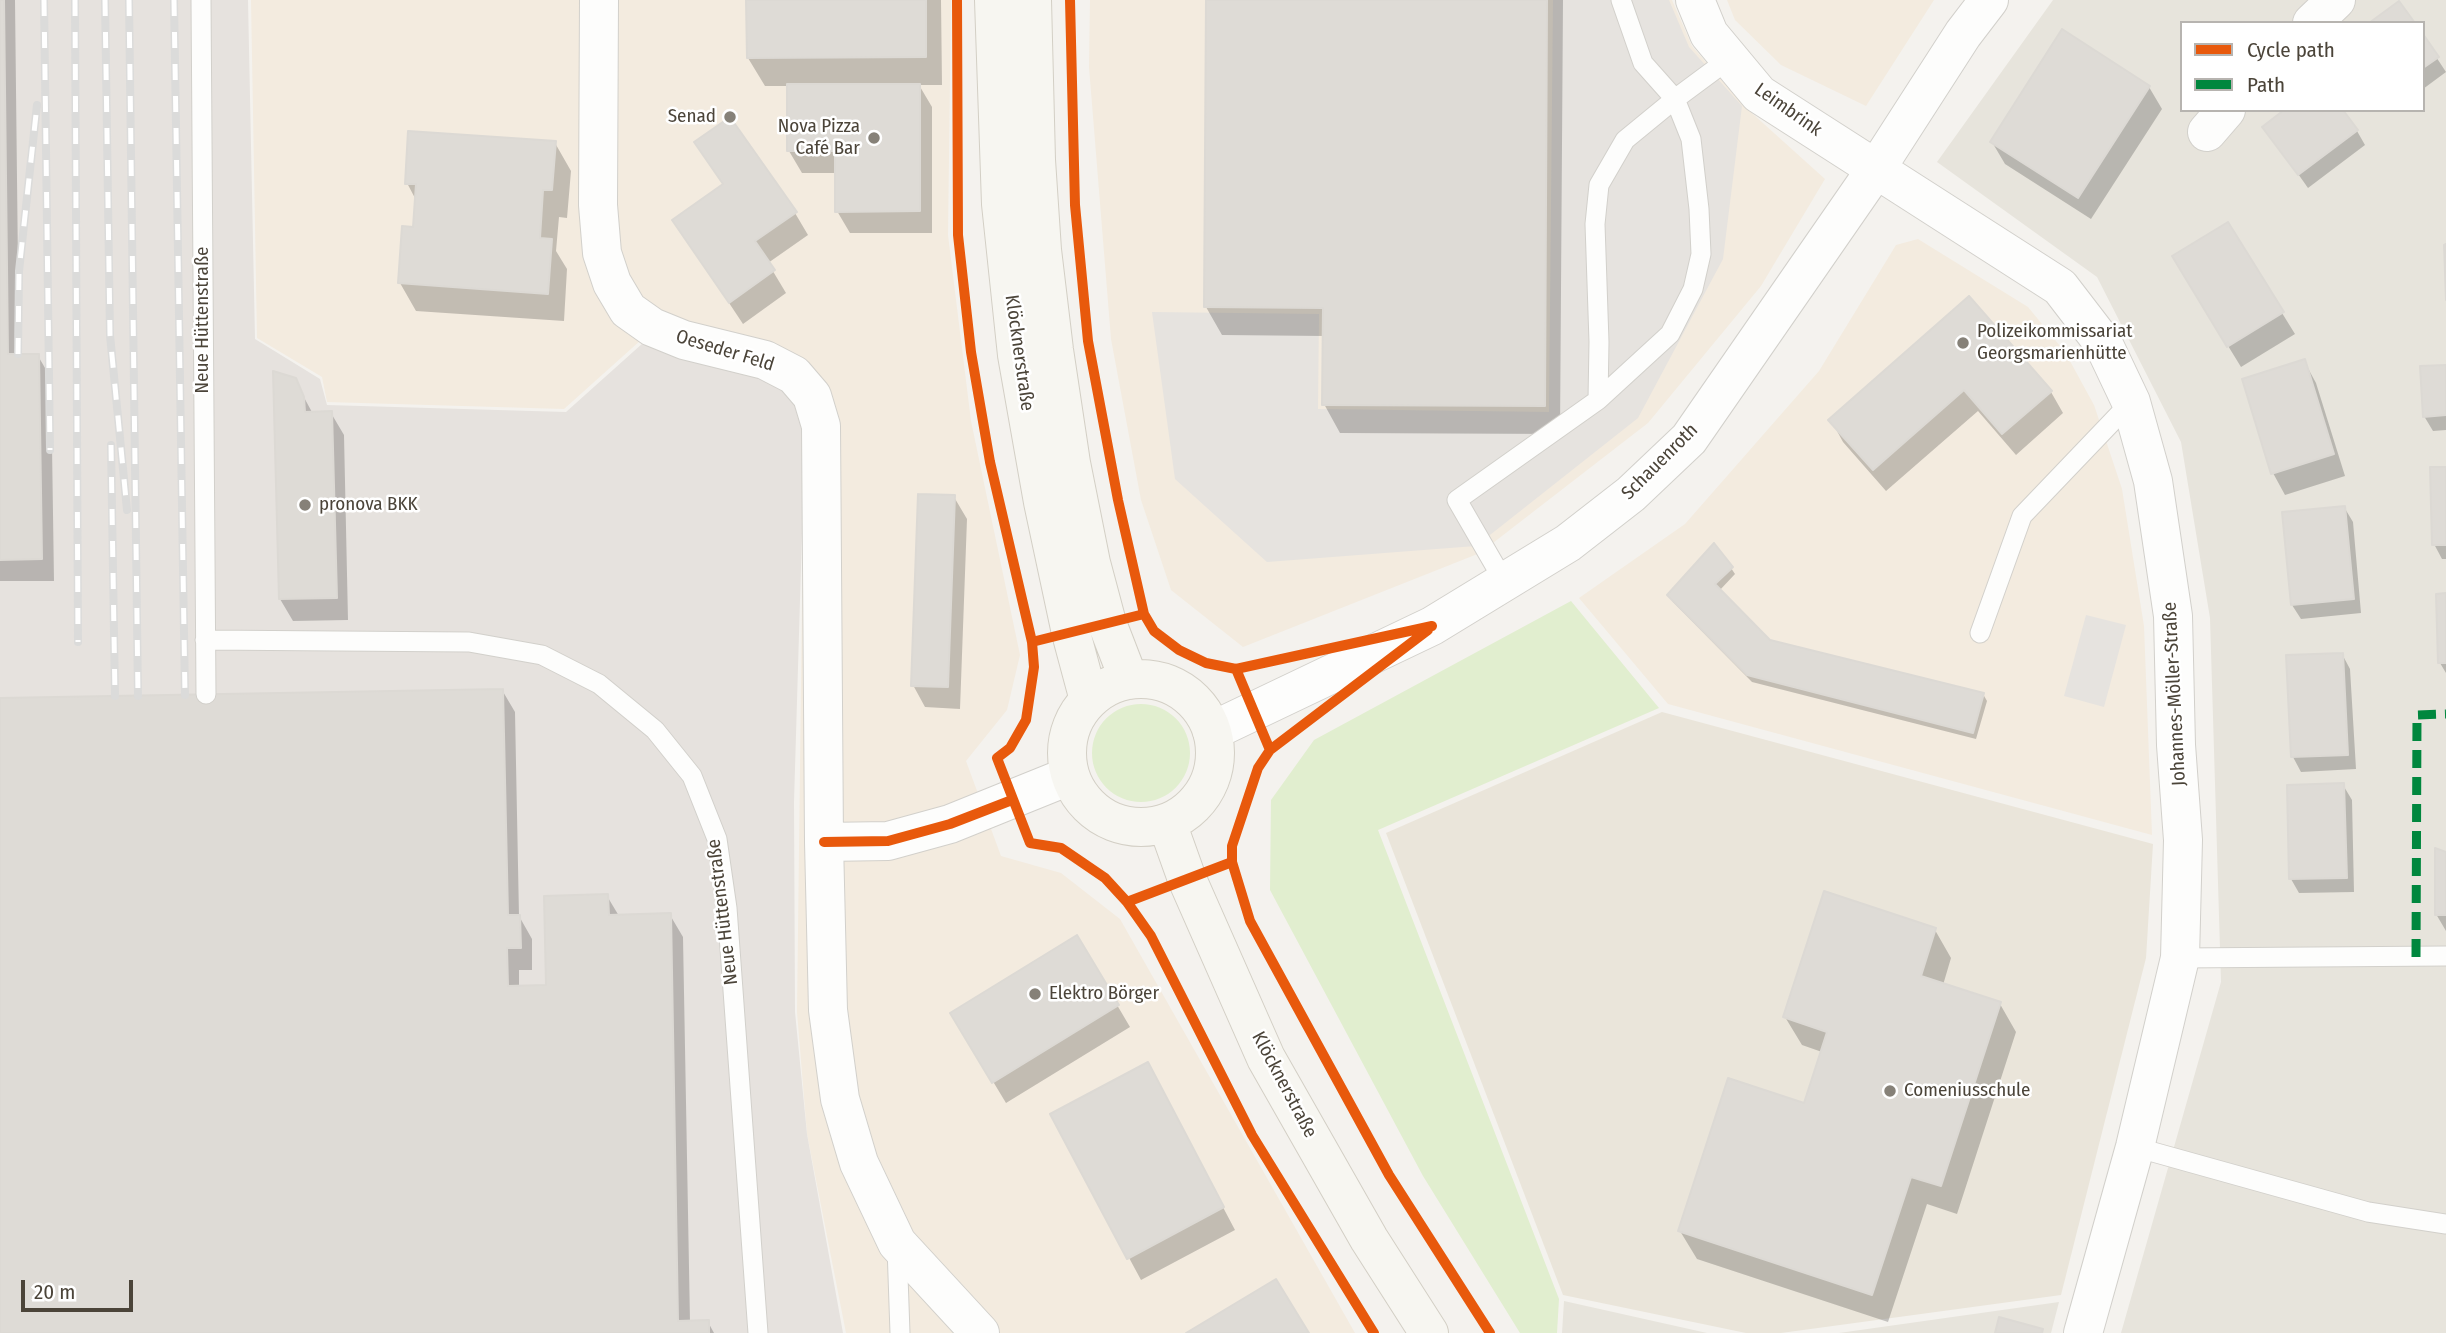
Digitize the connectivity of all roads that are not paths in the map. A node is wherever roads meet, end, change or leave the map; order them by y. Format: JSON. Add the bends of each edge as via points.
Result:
{"nodes":[{"id":1,"x":201,"y":0,"type":"edge"},
{"id":2,"x":599,"y":0,"type":"edge"},
{"id":3,"x":993,"y":0,"type":"edge"},
{"id":4,"x":1032,"y":0,"type":"edge"},
{"id":5,"x":1621,"y":0,"type":"edge"},
{"id":6,"x":1695,"y":0,"type":"edge"},
{"id":7,"x":1989,"y":0,"type":"edge"},
{"id":8,"x":2336,"y":0,"type":"edge"},
{"id":9,"x":2314,"y":21,"type":"edge"},
{"id":10,"x":1729,"y":59,"type":"junction"},
{"id":11,"x":1675,"y":99,"type":"junction"},
{"id":12,"x":1876,"y":169,"type":"junction"},
{"id":13,"x":1598,"y":400,"type":"junction"},
{"id":14,"x":2131,"y":402,"type":"junction"},
{"id":15,"x":1505,"y":583,"type":"junction"},
{"id":16,"x":1980,"y":633,"type":"dead end"},
{"id":17,"x":205,"y":640,"type":"junction"},
{"id":18,"x":1129,"y":680,"type":"junction"},
{"id":19,"x":206,"y":694,"type":"dead end"},
{"id":20,"x":1089,"y":700,"type":"junction"},
{"id":21,"x":1212,"y":731,"type":"junction"},
{"id":22,"x":1069,"y":776,"type":"junction"},
{"id":23,"x":1167,"y":823,"type":"junction"},
{"id":24,"x":824,"y":842,"type":"junction"},
{"id":25,"x":2446,"y":957,"type":"edge"},
{"id":26,"x":2180,"y":958,"type":"junction"},
{"id":27,"x":2134,"y":1147,"type":"junction"},
{"id":28,"x":2446,"y":1224,"type":"edge"},
{"id":29,"x":897,"y":1243,"type":"junction"},
{"id":30,"x":758,"y":1333,"type":"edge"},
{"id":31,"x":900,"y":1333,"type":"edge"},
{"id":32,"x":980,"y":1333,"type":"edge"},
{"id":33,"x":1429,"y":1333,"type":"edge"},
{"id":34,"x":2083,"y":1333,"type":"edge"}],
"edges":[{"from":1,"to":17,"type":"lane","name":"Neue Hüttenstraße"},
{"from":2,"to":24,"type":"street","name":"Oeseder Feld","via":[[598,205],[602,253],[612,283],[628,310],[652,327],[684,340],[765,360],[794,375],[813,396],[821,426]]},
{"from":3,"to":20,"type":"main road","name":"Klöcknerstraße","via":[[1001,204],[1017,355],[1043,502]]},
{"from":4,"to":18,"type":"main road","name":"Klöcknerstraße","via":[[1036,160],[1054,350],[1091,563]]},
{"from":5,"to":11,"type":"lane","via":[[1643,63]]},
{"from":6,"to":10,"type":"street","name":"Leimbrink","via":[[1709,34]]},
{"from":7,"to":12,"type":"street","name":"Schauenroth"},
{"from":8,"to":9,"type":"street"},
{"from":10,"to":11,"type":"lane"},
{"from":10,"to":12,"type":"street","name":"Leimbrink","via":[[1759,94]]},
{"from":11,"to":13,"type":"lane","via":[[1625,140],[1599,186],[1595,224]]},
{"from":11,"to":13,"type":"lane","via":[[1691,139],[1699,209],[1701,254],[1693,289],[1670,334]]},
{"from":12,"to":14,"type":"street","name":"Johannes-Möller-Straße","via":[[2060,286],[2103,343]]},
{"from":12,"to":15,"type":"street","name":"Schauenroth","via":[[1689,439],[1568,543]]},
{"from":13,"to":15,"type":"lane","via":[[1457,500]]},
{"from":14,"to":16,"type":"lane","via":[[2022,516]]},
{"from":14,"to":26,"type":"street","name":"Johannes-Möller-Straße","via":[[2153,481],[2173,616],[2183,840]]},
{"from":15,"to":21,"type":"street","name":"Schauenroth","via":[[1432,626]]},
{"from":17,"to":19,"type":"lane","name":"Neue Hüttenstraße"},
{"from":17,"to":30,"type":"lane","name":"Neue Hüttenstraße","via":[[469,642],[542,655],[599,684],[654,730],[692,776],[717,839],[727,908]]},
{"from":18,"to":20,"type":"main road","via":[[1117,682]]},
{"from":18,"to":21,"type":"main road","via":[[1164,682],[1185,692],[1202,710]]},
{"from":20,"to":22,"type":"main road","via":[[1069,730]]},
{"from":21,"to":23,"type":"main road","via":[[1216,753],[1212,776],[1187,812]]},
{"from":22,"to":23,"type":"main road","via":[[1098,815],[1120,825],[1144,828]]},
{"from":22,"to":24,"type":"street","via":[[950,824],[888,841]]},
{"from":23,"to":33,"type":"main road","name":"Klöcknerstraße","via":[[1186,879],[1266,1058],[1369,1239]]},
{"from":24,"to":29,"type":"street","name":"Oeseder Feld","via":[[828,1010],[840,1099],[859,1163]]},
{"from":25,"to":26,"type":"lane"},
{"from":26,"to":27,"type":"street","name":"Johannes-Möller-Straße"},
{"from":27,"to":28,"type":"lane","via":[[2368,1212]]},
{"from":27,"to":34,"type":"street","name":"Johannes-Möller-Straße"},
{"from":29,"to":31,"type":"lane"},
{"from":29,"to":32,"type":"street","name":"Oeseder Feld"}]}
